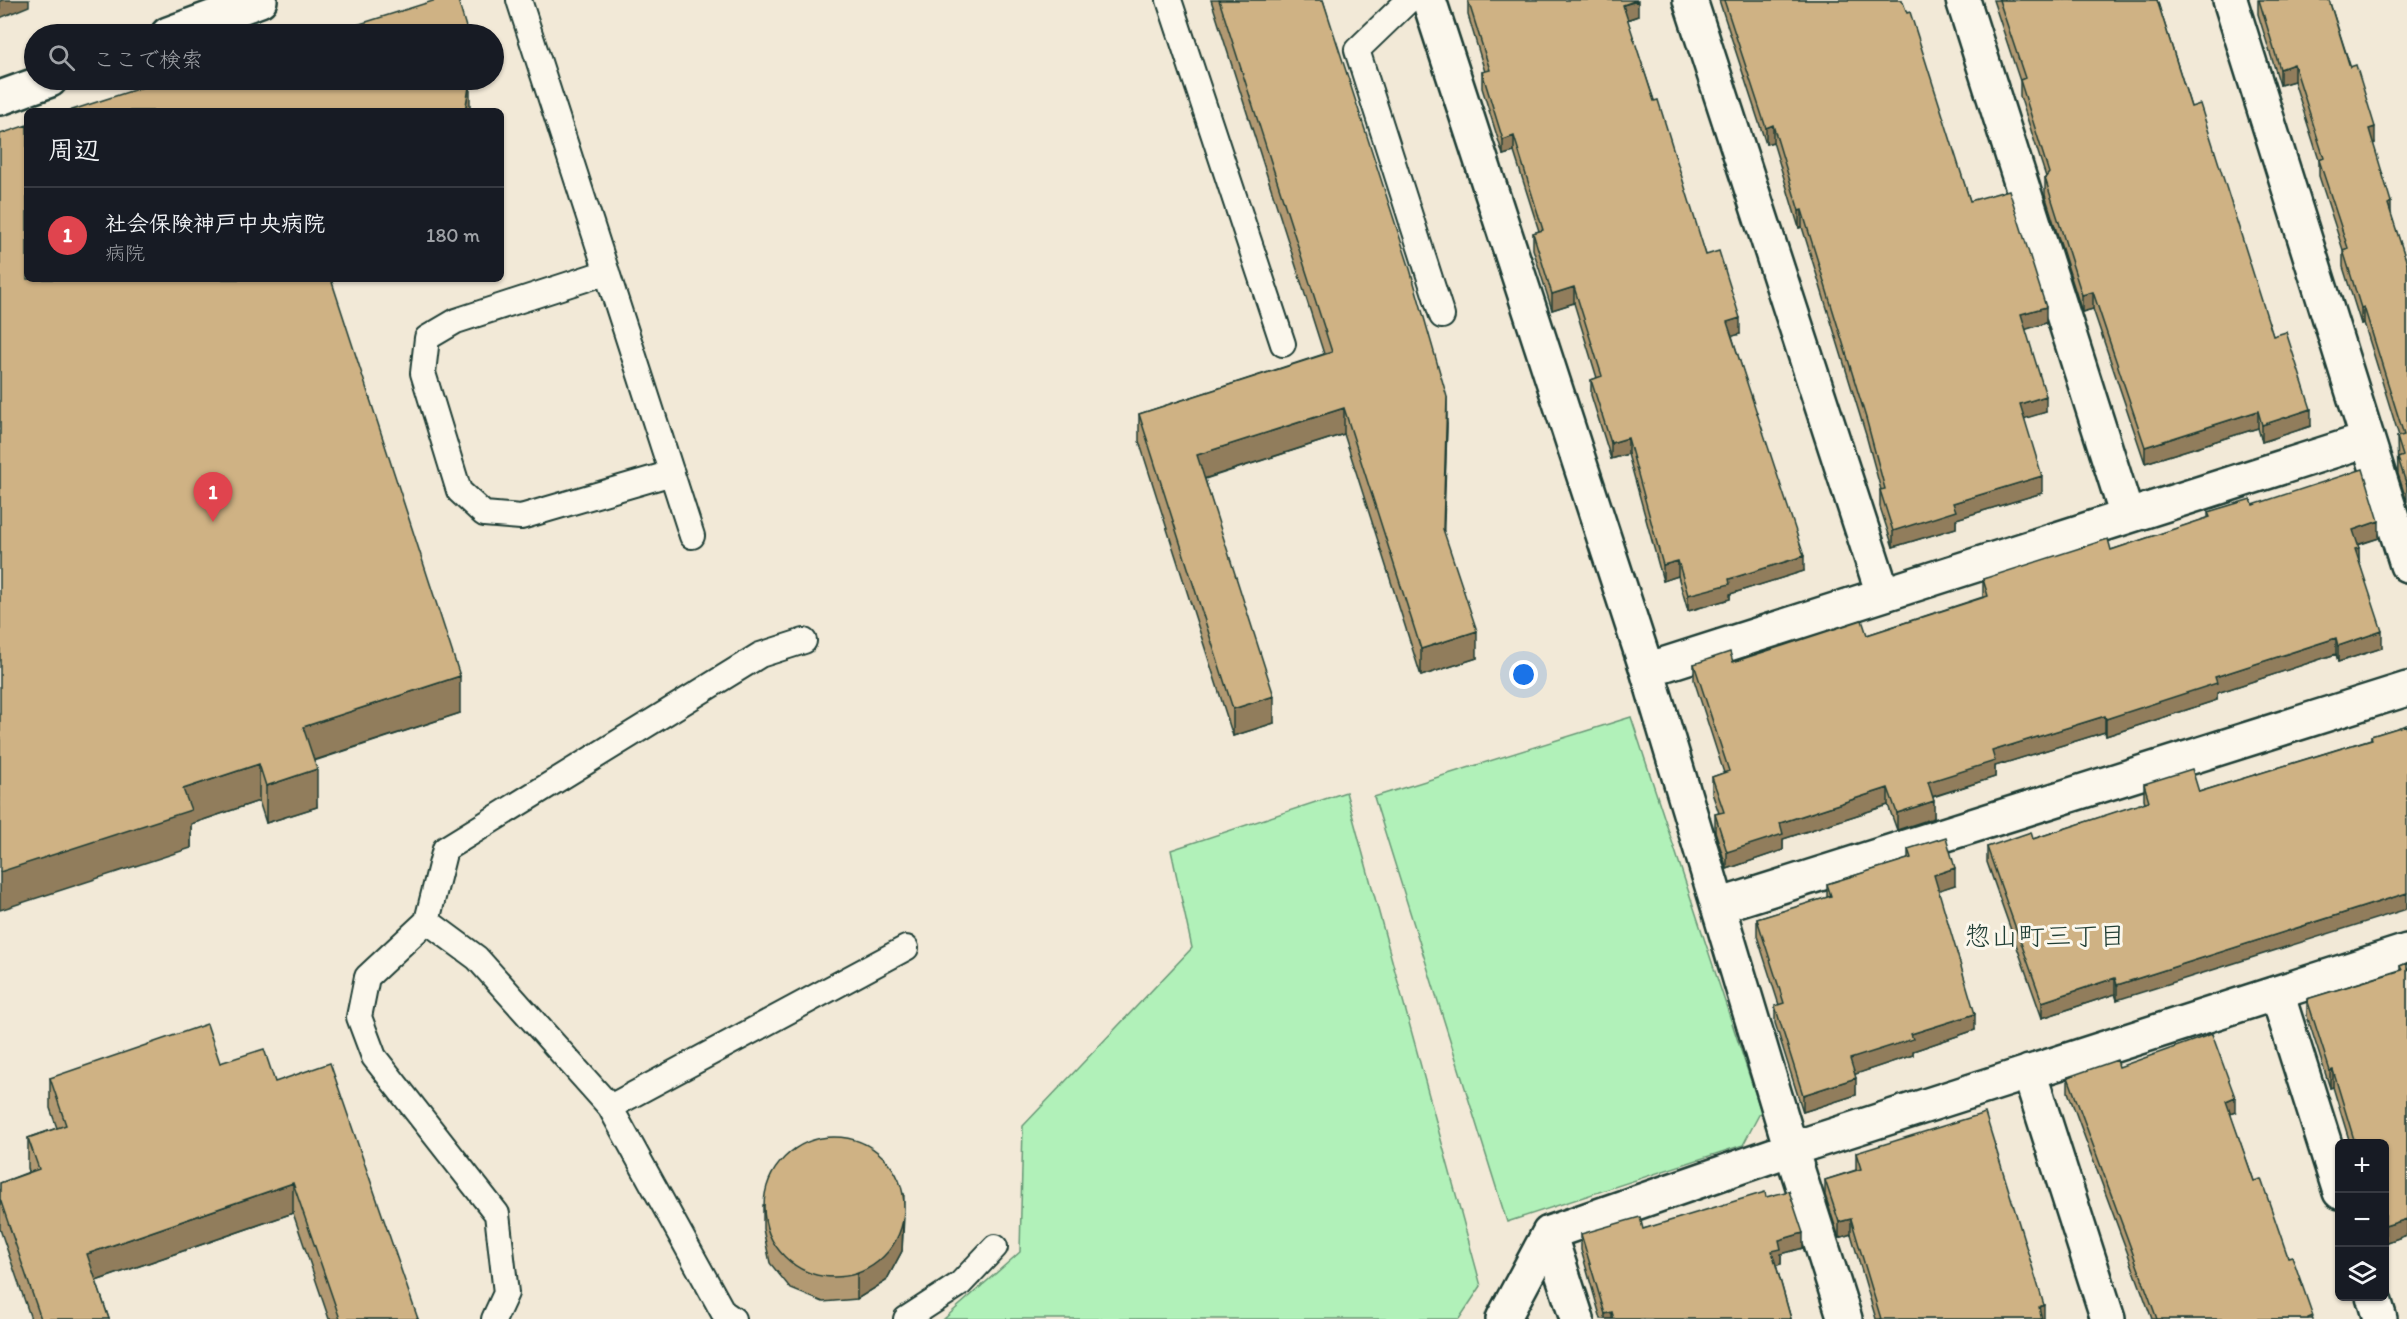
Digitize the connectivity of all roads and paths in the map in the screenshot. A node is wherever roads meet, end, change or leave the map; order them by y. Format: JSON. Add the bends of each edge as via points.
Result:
{"nodes":[{"id":1,"x":260,"y":0,"type":"edge"},
{"id":2,"x":519,"y":0,"type":"edge"},
{"id":3,"x":1169,"y":0,"type":"edge"},
{"id":4,"x":1409,"y":0,"type":"edge"},
{"id":5,"x":1429,"y":0,"type":"edge"},
{"id":6,"x":1690,"y":0,"type":"edge"},
{"id":7,"x":1962,"y":0,"type":"edge"},
{"id":8,"x":2230,"y":0,"type":"edge"},
{"id":9,"x":195,"y":24,"type":"edge"},
{"id":10,"x":24,"y":89,"type":"edge"},
{"id":11,"x":0,"y":98,"type":"edge"},
{"id":12,"x":607,"y":272,"type":"junction"},
{"id":13,"x":1442,"y":316,"type":"dead end"},
{"id":14,"x":1283,"y":344,"type":"dead end"},
{"id":15,"x":2367,"y":440,"type":"junction"},
{"id":16,"x":672,"y":473,"type":"junction"},
{"id":17,"x":2127,"y":516,"type":"junction"},
{"id":18,"x":692,"y":536,"type":"dead end"},
{"id":19,"x":2407,"y":566,"type":"edge"},
{"id":20,"x":1883,"y":594,"type":"junction"},
{"id":21,"x":804,"y":641,"type":"dead end"},
{"id":22,"x":1647,"y":670,"type":"junction"},
{"id":23,"x":2407,"y":689,"type":"edge"},
{"id":24,"x":1718,"y":906,"type":"junction"},
{"id":25,"x":427,"y":921,"type":"junction"},
{"id":26,"x":906,"y":948,"type":"dead end"},
{"id":27,"x":2407,"y":951,"type":"edge"},
{"id":28,"x":2277,"y":993,"type":"junction"},
{"id":29,"x":2029,"y":1072,"type":"junction"},
{"id":30,"x":610,"y":1107,"type":"junction"},
{"id":31,"x":1791,"y":1149,"type":"junction"},
{"id":32,"x":2335,"y":1176,"type":"edge"},
{"id":33,"x":1549,"y":1233,"type":"junction"},
{"id":34,"x":994,"y":1247,"type":"dead end"},
{"id":35,"x":2375,"y":1301,"type":"edge"},
{"id":36,"x":494,"y":1319,"type":"edge"},
{"id":37,"x":733,"y":1319,"type":"edge"},
{"id":38,"x":906,"y":1319,"type":"edge"},
{"id":39,"x":1503,"y":1319,"type":"edge"},
{"id":40,"x":1577,"y":1319,"type":"edge"},
{"id":41,"x":1845,"y":1319,"type":"edge"},
{"id":42,"x":2108,"y":1319,"type":"edge"},
{"id":43,"x":2380,"y":1319,"type":"edge"}],
"edges":[{"from":1,"to":9,"type":"street"},
{"from":2,"to":12,"type":"lane"},
{"from":3,"to":14,"type":"lane"},
{"from":4,"to":13,"type":"lane","via":[[1357,50]]},
{"from":5,"to":22,"type":"street"},
{"from":6,"to":20,"type":"street"},
{"from":7,"to":17,"type":"street"},
{"from":8,"to":15,"type":"street"},
{"from":10,"to":11,"type":"street"},
{"from":12,"to":16,"type":"lane"},
{"from":12,"to":16,"type":"lane","via":[[456,321],[426,338],[423,373],[459,491],[484,514],[521,517]]},
{"from":15,"to":17,"type":"street"},
{"from":15,"to":19,"type":"street"},
{"from":16,"to":18,"type":"lane"},
{"from":17,"to":20,"type":"street"},
{"from":20,"to":22,"type":"street"},
{"from":21,"to":25,"type":"lane","via":[[760,655],[445,849]]},
{"from":22,"to":24,"type":"street"},
{"from":23,"to":24,"type":"street"},
{"from":24,"to":31,"type":"street"},
{"from":25,"to":30,"type":"lane","via":[[477,958]]},
{"from":25,"to":36,"type":"lane","via":[[367,977],[359,1017],[374,1057],[497,1214],[506,1293]]},
{"from":26,"to":30,"type":"lane"},
{"from":27,"to":28,"type":"street"},
{"from":28,"to":29,"type":"street"},
{"from":28,"to":32,"type":"street"},
{"from":29,"to":31,"type":"street"},
{"from":29,"to":42,"type":"street"},
{"from":30,"to":37,"type":"lane","via":[[723,1312]]},
{"from":31,"to":33,"type":"street"},
{"from":31,"to":41,"type":"street"},
{"from":33,"to":39,"type":"street"},
{"from":33,"to":40,"type":"street"},
{"from":34,"to":38,"type":"lane","via":[[960,1284]]},
{"from":35,"to":43,"type":"street"}]}
